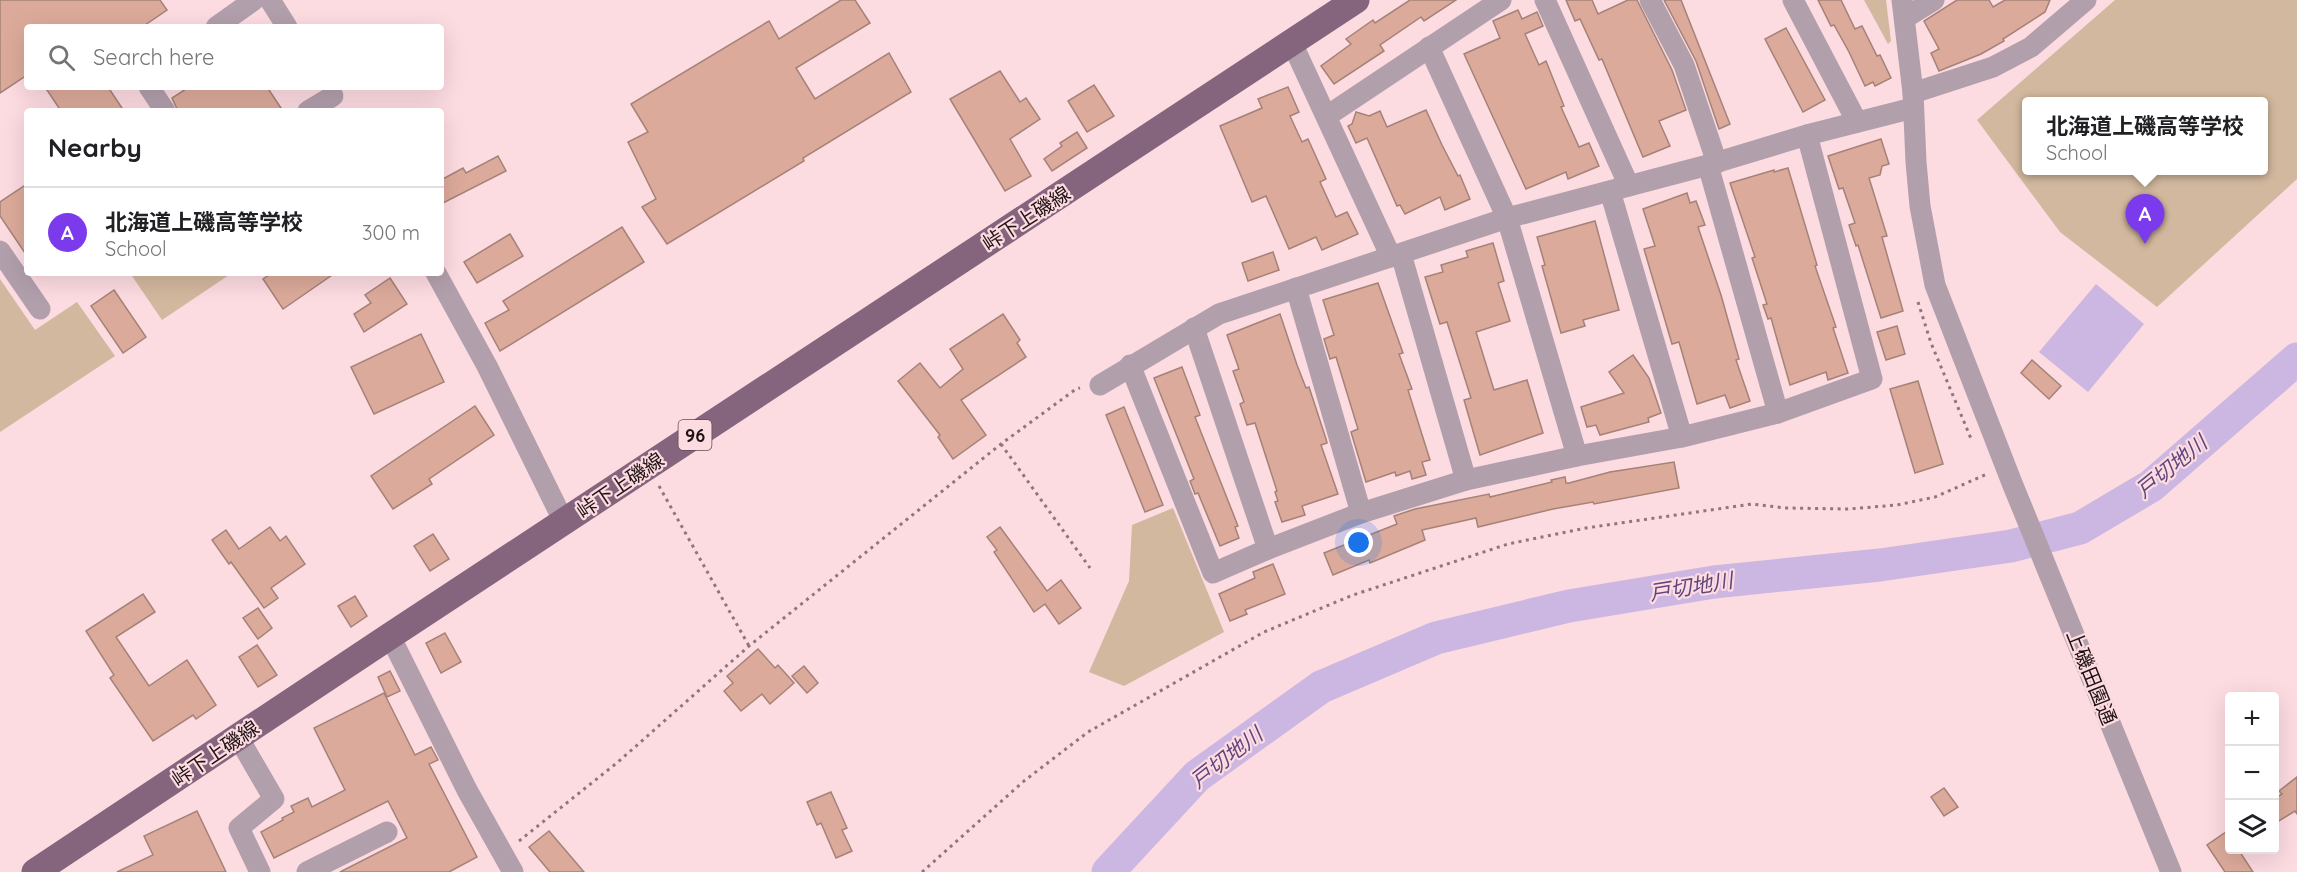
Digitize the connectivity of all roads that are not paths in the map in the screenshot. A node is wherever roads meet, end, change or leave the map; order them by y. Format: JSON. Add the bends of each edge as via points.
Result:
{"nodes":[{"id":1,"x":254,"y":0,"type":"edge"},
{"id":2,"x":270,"y":0,"type":"edge"},
{"id":3,"x":1356,"y":0,"type":"edge"},
{"id":4,"x":1501,"y":0,"type":"edge"},
{"id":5,"x":1545,"y":0,"type":"edge"},
{"id":6,"x":1650,"y":0,"type":"edge"},
{"id":7,"x":1792,"y":0,"type":"edge"},
{"id":8,"x":1934,"y":0,"type":"edge"},
{"id":9,"x":2085,"y":0,"type":"edge"},
{"id":10,"x":1903,"y":9,"type":"edge"},
{"id":11,"x":220,"y":24,"type":"edge"},
{"id":12,"x":285,"y":24,"type":"edge"},
{"id":13,"x":1292,"y":43,"type":"junction"},
{"id":14,"x":1429,"y":47,"type":"junction"},
{"id":15,"x":151,"y":90,"type":"edge"},
{"id":16,"x":334,"y":98,"type":"edge"},
{"id":17,"x":1913,"y":101,"type":"junction"},
{"id":18,"x":163,"y":108,"type":"edge"},
{"id":19,"x":314,"y":108,"type":"edge"},
{"id":20,"x":1327,"y":116,"type":"junction"},
{"id":21,"x":1857,"y":122,"type":"junction"},
{"id":22,"x":1807,"y":135,"type":"junction"},
{"id":23,"x":1713,"y":164,"type":"junction"},
{"id":24,"x":1620,"y":189,"type":"junction"},
{"id":25,"x":1507,"y":218,"type":"junction"},
{"id":26,"x":0,"y":251,"type":"edge"},
{"id":27,"x":1396,"y":255,"type":"junction"},
{"id":28,"x":438,"y":276,"type":"edge"},
{"id":29,"x":1296,"y":288,"type":"junction"},
{"id":30,"x":40,"y":309,"type":"dead end"},
{"id":31,"x":1194,"y":328,"type":"junction"},
{"id":32,"x":1130,"y":365,"type":"junction"},
{"id":33,"x":1100,"y":385,"type":"road end"},
{"id":34,"x":1778,"y":413,"type":"junction"},
{"id":35,"x":1682,"y":437,"type":"junction"},
{"id":36,"x":1577,"y":456,"type":"junction"},
{"id":37,"x":1466,"y":480,"type":"junction"},
{"id":38,"x":1361,"y":513,"type":"junction"},
{"id":39,"x":564,"y":522,"type":"junction"},
{"id":40,"x":1268,"y":549,"type":"junction"},
{"id":41,"x":390,"y":636,"type":"junction"},
{"id":42,"x":238,"y":737,"type":"junction"},
{"id":43,"x":387,"y":832,"type":"dead end"},
{"id":44,"x":507,"y":863,"type":"edge"},
{"id":45,"x":35,"y":872,"type":"edge"},
{"id":46,"x":260,"y":872,"type":"edge"},
{"id":47,"x":307,"y":872,"type":"edge"},
{"id":48,"x":2171,"y":872,"type":"edge"}],
"edges":[{"from":1,"to":11,"type":"street"},
{"from":2,"to":12,"type":"street"},
{"from":3,"to":13,"type":"main road","name":"峠下上磯線","number":"96"},
{"from":4,"to":14,"type":"street"},
{"from":5,"to":24,"type":"street"},
{"from":6,"to":23,"type":"street","via":[[1684,65]]},
{"from":7,"to":21,"type":"street"},
{"from":8,"to":10,"type":"street"},
{"from":9,"to":17,"type":"street","via":[[2031,47]]},
{"from":10,"to":17,"type":"street","name":"上磯田園通"},
{"from":13,"to":20,"type":"street"},
{"from":13,"to":39,"type":"main road","name":"峠下上磯線","number":"96"},
{"from":14,"to":20,"type":"street"},
{"from":14,"to":25,"type":"street"},
{"from":15,"to":18,"type":"street"},
{"from":16,"to":19,"type":"street"},
{"from":17,"to":21,"type":"street"},
{"from":17,"to":48,"type":"street","name":"上磯田園通","via":[[1920,206],[1935,285]]},
{"from":20,"to":27,"type":"street"},
{"from":21,"to":22,"type":"street"},
{"from":22,"to":23,"type":"street"},
{"from":22,"to":34,"type":"street","via":[[1872,379]]},
{"from":23,"to":24,"type":"street"},
{"from":23,"to":34,"type":"street"},
{"from":24,"to":25,"type":"street"},
{"from":24,"to":35,"type":"street"},
{"from":25,"to":27,"type":"street"},
{"from":25,"to":36,"type":"street"},
{"from":26,"to":30,"type":"street"},
{"from":27,"to":29,"type":"street"},
{"from":27,"to":37,"type":"street"},
{"from":28,"to":39,"type":"street"},
{"from":29,"to":31,"type":"street","via":[[1219,314]]},
{"from":29,"to":38,"type":"street"},
{"from":31,"to":32,"type":"street"},
{"from":31,"to":40,"type":"street"},
{"from":32,"to":33,"type":"street"},
{"from":32,"to":40,"type":"street","via":[[1213,573]]},
{"from":34,"to":35,"type":"street"},
{"from":35,"to":36,"type":"street"},
{"from":36,"to":37,"type":"street"},
{"from":37,"to":38,"type":"street"},
{"from":38,"to":40,"type":"street"},
{"from":39,"to":41,"type":"main road","name":"峠下上磯線","number":"96"},
{"from":41,"to":42,"type":"main road","name":"峠下上磯線","number":"96"},
{"from":41,"to":44,"type":"street"},
{"from":42,"to":45,"type":"main road","name":"峠下上磯線","number":"96"},
{"from":42,"to":46,"type":"street","via":[[274,799],[239,828]]},
{"from":43,"to":47,"type":"street"}]}
